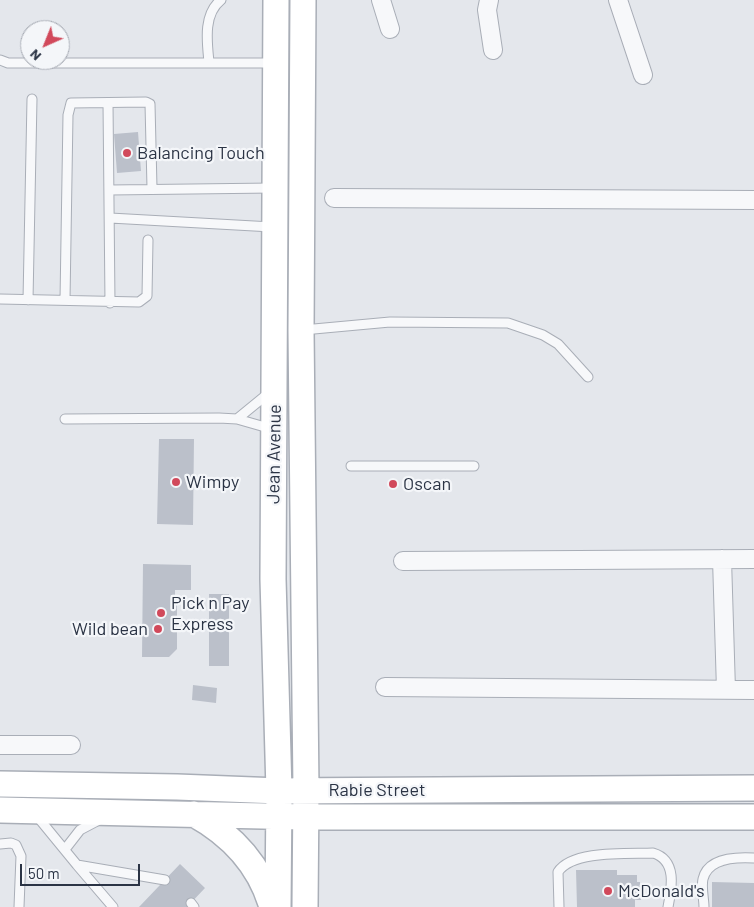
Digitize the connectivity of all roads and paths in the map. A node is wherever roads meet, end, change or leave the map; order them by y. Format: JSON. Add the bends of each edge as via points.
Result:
{"nodes":[{"id":1,"x":220,"y":0,"type":"edge"},
{"id":2,"x":276,"y":0,"type":"edge"},
{"id":3,"x":302,"y":0,"type":"edge"},
{"id":4,"x":381,"y":0,"type":"edge"},
{"id":5,"x":489,"y":0,"type":"edge"},
{"id":6,"x":618,"y":0,"type":"edge"},
{"id":7,"x":390,"y":29,"type":"dead end"},
{"id":8,"x":493,"y":50,"type":"dead end"},
{"id":9,"x":0,"y":60,"type":"edge"},
{"id":10,"x":209,"y":62,"type":"junction"},
{"id":11,"x":275,"y":63,"type":"junction"},
{"id":12,"x":643,"y":75,"type":"dead end"},
{"id":13,"x":32,"y":99,"type":"dead end"},
{"id":14,"x":108,"y":103,"type":"junction"},
{"id":15,"x":152,"y":188,"type":"junction"},
{"id":16,"x":275,"y":188,"type":"junction"},
{"id":17,"x":110,"y":190,"type":"junction"},
{"id":18,"x":334,"y":198,"type":"dead end"},
{"id":19,"x":754,"y":200,"type":"edge"},
{"id":20,"x":110,"y":218,"type":"junction"},
{"id":21,"x":275,"y":227,"type":"junction"},
{"id":22,"x":148,"y":240,"type":"dead end"},
{"id":23,"x":0,"y":299,"type":"edge"},
{"id":24,"x":28,"y":300,"type":"junction"},
{"id":25,"x":65,"y":300,"type":"junction"},
{"id":26,"x":110,"y":303,"type":"junction"},
{"id":27,"x":301,"y":330,"type":"junction"},
{"id":28,"x":588,"y":377,"type":"dead end"},
{"id":29,"x":275,"y":387,"type":"junction"},
{"id":30,"x":65,"y":419,"type":"dead end"},
{"id":31,"x":237,"y":419,"type":"junction"},
{"id":32,"x":274,"y":430,"type":"junction"},
{"id":33,"x":350,"y":466,"type":"dead end"},
{"id":34,"x":474,"y":466,"type":"dead end"},
{"id":35,"x":722,"y":559,"type":"junction"},
{"id":36,"x":754,"y":559,"type":"edge"},
{"id":37,"x":403,"y":561,"type":"dead end"},
{"id":38,"x":386,"y":687,"type":"dead end"},
{"id":39,"x":726,"y":690,"type":"junction"},
{"id":40,"x":754,"y":690,"type":"edge"},
{"id":41,"x":0,"y":745,"type":"edge"},
{"id":42,"x":71,"y":745,"type":"dead end"},
{"id":43,"x":0,"y":784,"type":"edge"},
{"id":44,"x":754,"y":788,"type":"edge"},
{"id":45,"x":306,"y":790,"type":"junction"},
{"id":46,"x":279,"y":803,"type":"junction"},
{"id":47,"x":0,"y":810,"type":"edge"},
{"id":48,"x":33,"y":811,"type":"junction"},
{"id":49,"x":118,"y":813,"type":"junction"},
{"id":50,"x":193,"y":814,"type":"junction"},
{"id":51,"x":306,"y":817,"type":"junction"},
{"id":52,"x":754,"y":817,"type":"edge"},
{"id":53,"x":0,"y":844,"type":"edge"},
{"id":54,"x":66,"y":848,"type":"junction"},
{"id":55,"x":754,"y":858,"type":"edge"},
{"id":56,"x":77,"y":865,"type":"junction"},
{"id":57,"x":165,"y":880,"type":"dead end"},
{"id":58,"x":19,"y":907,"type":"edge"},
{"id":59,"x":113,"y":907,"type":"edge"},
{"id":60,"x":272,"y":907,"type":"edge"},
{"id":61,"x":278,"y":907,"type":"edge"},
{"id":62,"x":305,"y":907,"type":"edge"},
{"id":63,"x":559,"y":907,"type":"edge"},
{"id":64,"x":668,"y":907,"type":"edge"},
{"id":65,"x":704,"y":907,"type":"edge"}],
"edges":[{"from":1,"to":10,"type":"lane","via":[[208,21]]},
{"from":2,"to":11,"type":"main road","name":"Jean Avenue"},
{"from":3,"to":27,"type":"main road","name":"Jean Avenue"},
{"from":4,"to":7,"type":"street"},
{"from":5,"to":8,"type":"street"},
{"from":6,"to":12,"type":"street"},
{"from":9,"to":10,"type":"lane","via":[[8,63],[82,64]]},
{"from":10,"to":11,"type":"lane"},
{"from":11,"to":16,"type":"main road","name":"Jean Avenue"},
{"from":13,"to":24,"type":"lane"},
{"from":14,"to":15,"type":"lane","via":[[150,104]]},
{"from":14,"to":17,"type":"lane"},
{"from":14,"to":25,"type":"lane","via":[[69,106]]},
{"from":15,"to":16,"type":"lane"},
{"from":15,"to":17,"type":"lane"},
{"from":16,"to":21,"type":"main road","name":"Jean Avenue"},
{"from":17,"to":20,"type":"lane"},
{"from":18,"to":19,"type":"street"},
{"from":20,"to":21,"type":"lane"},
{"from":20,"to":26,"type":"lane"},
{"from":21,"to":29,"type":"main road","name":"Jean Avenue"},
{"from":22,"to":26,"type":"lane","via":[[147,296],[138,302]]},
{"from":23,"to":24,"type":"lane"},
{"from":24,"to":25,"type":"lane"},
{"from":25,"to":26,"type":"lane"},
{"from":27,"to":28,"type":"lane","via":[[390,322],[508,323],[558,344]]},
{"from":27,"to":32,"type":"main road","via":[[286,345],[285,419],[281,427]]},
{"from":27,"to":45,"type":"main road","name":"Jean Avenue"},
{"from":29,"to":31,"type":"lane"},
{"from":29,"to":32,"type":"main road","name":"Jean Avenue"},
{"from":30,"to":31,"type":"lane"},
{"from":31,"to":32,"type":"lane"},
{"from":32,"to":46,"type":"main road","name":"Jean Avenue","via":[[273,579]]},
{"from":33,"to":34,"type":"lane"},
{"from":35,"to":36,"type":"street"},
{"from":35,"to":37,"type":"street"},
{"from":35,"to":39,"type":"street"},
{"from":38,"to":39,"type":"street"},
{"from":39,"to":40,"type":"street"},
{"from":41,"to":42,"type":"street"},
{"from":43,"to":46,"type":"main road","name":"Rabie Street","via":[[177,787]]},
{"from":44,"to":45,"type":"main road","name":"Rabie Street"},
{"from":45,"to":46,"type":"main road","name":"Rabie Street"},
{"from":45,"to":51,"type":"main road","name":"Jean Avenue"},
{"from":46,"to":50,"type":"main road","name":"Rabie Street"},
{"from":46,"to":51,"type":"main road","name":"Rabie Street"},
{"from":46,"to":61,"type":"main road","name":"Jean Avenue"},
{"from":47,"to":48,"type":"main road","name":"Rabie Street"},
{"from":48,"to":49,"type":"main road","name":"Rabie Street"},
{"from":48,"to":54,"type":"lane"},
{"from":49,"to":50,"type":"main road","name":"Rabie Street"},
{"from":49,"to":54,"type":"lane","via":[[80,830]]},
{"from":50,"to":60,"type":"main road","via":[[216,826],[248,857],[267,889]]},
{"from":51,"to":52,"type":"main road","name":"Rabie Street"},
{"from":51,"to":62,"type":"main road","name":"Jean Avenue"},
{"from":53,"to":58,"type":"lane","via":[[12,843],[18,849]]},
{"from":54,"to":56,"type":"lane"},
{"from":55,"to":65,"type":"lane","via":[[725,860],[709,869],[703,879]]},
{"from":56,"to":57,"type":"lane"},
{"from":56,"to":59,"type":"lane"},
{"from":63,"to":64,"type":"lane","via":[[558,872],[565,864],[577,858],[653,853],[661,855],[669,867],[672,880]]}]}
